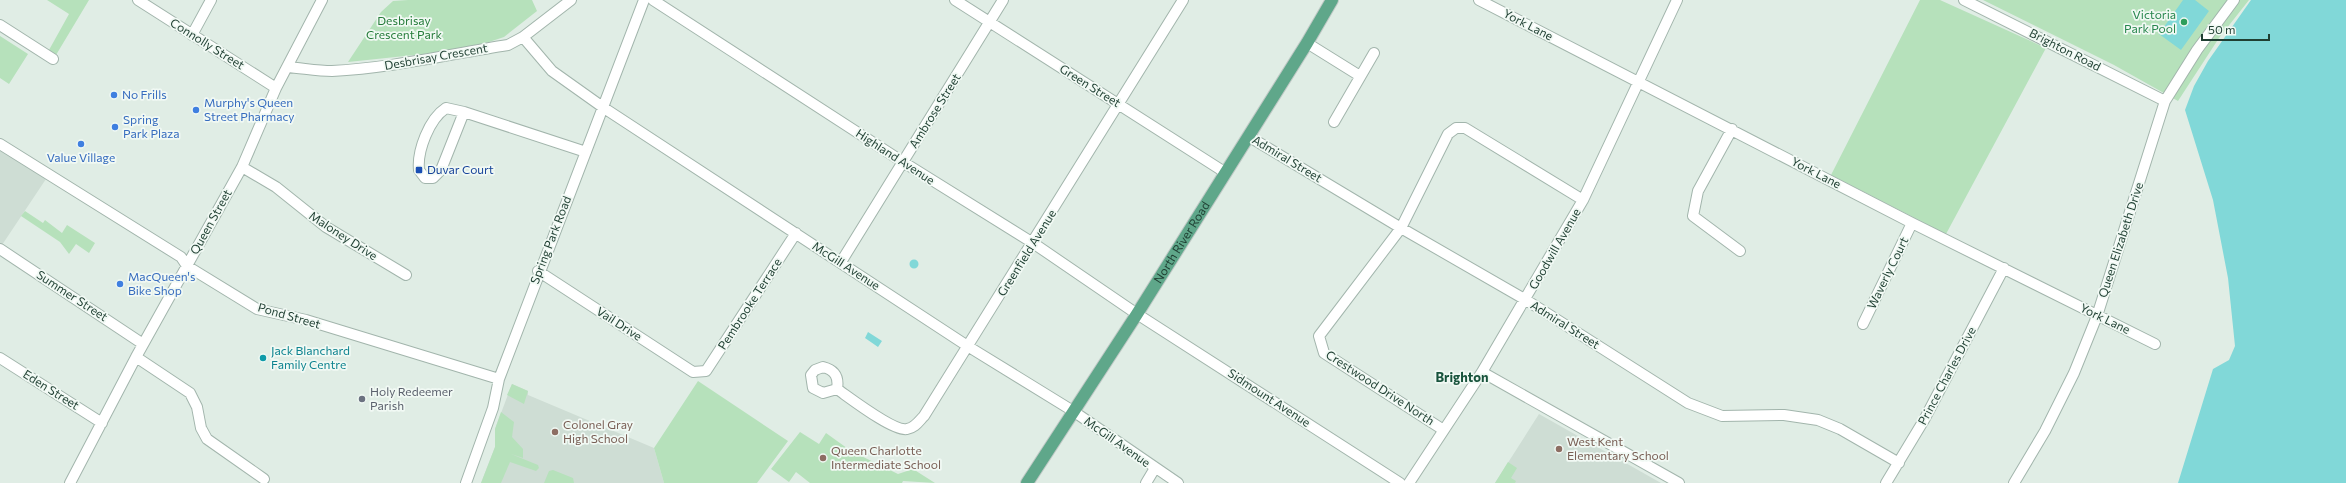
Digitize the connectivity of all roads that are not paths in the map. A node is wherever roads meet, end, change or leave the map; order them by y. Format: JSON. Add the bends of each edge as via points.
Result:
{"nodes":[{"id":1,"x":138,"y":0,"type":"edge"},
{"id":2,"x":212,"y":0,"type":"edge"},
{"id":3,"x":322,"y":0,"type":"edge"},
{"id":4,"x":571,"y":0,"type":"edge"},
{"id":5,"x":644,"y":0,"type":"edge"},
{"id":6,"x":653,"y":0,"type":"edge"},
{"id":7,"x":955,"y":0,"type":"edge"},
{"id":8,"x":1003,"y":0,"type":"edge"},
{"id":9,"x":1183,"y":0,"type":"edge"},
{"id":10,"x":1332,"y":0,"type":"edge"},
{"id":11,"x":1479,"y":0,"type":"edge"},
{"id":12,"x":1677,"y":0,"type":"edge"},
{"id":13,"x":1964,"y":0,"type":"edge"},
{"id":14,"x":2229,"y":0,"type":"edge"},
{"id":15,"x":2234,"y":0,"type":"edge"},
{"id":16,"x":989,"y":24,"type":"junction"},
{"id":17,"x":0,"y":25,"type":"edge"},
{"id":18,"x":192,"y":35,"type":"junction"},
{"id":19,"x":523,"y":37,"type":"junction"},
{"id":20,"x":1307,"y":43,"type":"junction"},
{"id":21,"x":1374,"y":52,"type":"dead end"},
{"id":22,"x":53,"y":59,"type":"dead end"},
{"id":23,"x":287,"y":67,"type":"junction"},
{"id":24,"x":1360,"y":76,"type":"junction"},
{"id":25,"x":1638,"y":82,"type":"junction"},
{"id":26,"x":276,"y":88,"type":"junction"},
{"id":27,"x":2162,"y":100,"type":"junction"},
{"id":28,"x":1120,"y":104,"type":"junction"},
{"id":29,"x":604,"y":108,"type":"junction"},
{"id":30,"x":464,"y":112,"type":"junction"},
{"id":31,"x":1334,"y":122,"type":"dead end"},
{"id":32,"x":1732,"y":129,"type":"junction"},
{"id":33,"x":1248,"y":136,"type":"junction"},
{"id":34,"x":0,"y":144,"type":"edge"},
{"id":35,"x":586,"y":152,"type":"junction"},
{"id":36,"x":903,"y":162,"type":"junction"},
{"id":37,"x":242,"y":167,"type":"junction"},
{"id":38,"x":1226,"y":172,"type":"junction"},
{"id":39,"x":1583,"y":200,"type":"junction"},
{"id":40,"x":1912,"y":223,"type":"junction"},
{"id":41,"x":1401,"y":228,"type":"junction"},
{"id":42,"x":796,"y":233,"type":"junction"},
{"id":43,"x":1033,"y":243,"type":"junction"},
{"id":44,"x":0,"y":249,"type":"edge"},
{"id":45,"x":1740,"y":251,"type":"dead end"},
{"id":46,"x":841,"y":262,"type":"junction"},
{"id":47,"x":188,"y":266,"type":"junction"},
{"id":48,"x":2004,"y":268,"type":"junction"},
{"id":49,"x":538,"y":271,"type":"junction"},
{"id":50,"x":406,"y":276,"type":"dead end"},
{"id":51,"x":1526,"y":300,"type":"junction"},
{"id":52,"x":1137,"y":314,"type":"junction"},
{"id":53,"x":2097,"y":316,"type":"junction"},
{"id":54,"x":1864,"y":324,"type":"dead end"},
{"id":55,"x":143,"y":344,"type":"junction"},
{"id":56,"x":2155,"y":344,"type":"dead end"},
{"id":57,"x":969,"y":347,"type":"junction"},
{"id":58,"x":136,"y":357,"type":"junction"},
{"id":59,"x":0,"y":358,"type":"edge"},
{"id":60,"x":1482,"y":372,"type":"junction"},
{"id":61,"x":702,"y":373,"type":"joint"},
{"id":62,"x":499,"y":378,"type":"junction"},
{"id":63,"x":837,"y":389,"type":"dead end"},
{"id":64,"x":1073,"y":410,"type":"junction"},
{"id":65,"x":102,"y":423,"type":"junction"},
{"id":66,"x":1442,"y":429,"type":"junction"},
{"id":67,"x":1898,"y":463,"type":"junction"},
{"id":68,"x":1155,"y":468,"type":"junction"},
{"id":69,"x":264,"y":479,"type":"dead end"},
{"id":70,"x":73,"y":482,"type":"edge"},
{"id":71,"x":466,"y":483,"type":"edge"},
{"id":72,"x":1027,"y":483,"type":"edge"},
{"id":73,"x":1146,"y":483,"type":"edge"},
{"id":74,"x":1178,"y":483,"type":"edge"},
{"id":75,"x":1400,"y":483,"type":"edge"},
{"id":76,"x":1408,"y":483,"type":"edge"},
{"id":77,"x":1679,"y":483,"type":"edge"},
{"id":78,"x":1886,"y":483,"type":"edge"},
{"id":79,"x":2014,"y":483,"type":"edge"}],
"edges":[{"from":1,"to":18,"type":"street","name":"Connolly Street"},
{"from":2,"to":18,"type":"street"},
{"from":3,"to":23,"type":"street","name":"Queen Street"},
{"from":4,"to":19,"type":"street","name":"Desbrisay Crescent"},
{"from":5,"to":29,"type":"street","name":"Spring Park Road"},
{"from":6,"to":36,"type":"street","name":"Highland Avenue"},
{"from":7,"to":16,"type":"street","name":"Green Street"},
{"from":8,"to":16,"type":"street","name":"Ambrose Street"},
{"from":9,"to":28,"type":"street","name":"Greenfield Avenue"},
{"from":10,"to":20,"type":"main road","name":"North River Road"},
{"from":11,"to":25,"type":"street","name":"York Lane"},
{"from":12,"to":25,"type":"street","name":"Goodwill Avenue"},
{"from":13,"to":27,"type":"street","name":"Brighton Road"},
{"from":14,"to":27,"type":"street","via":[[2185,59]]},
{"from":15,"to":27,"type":"street"},
{"from":16,"to":28,"type":"street","name":"Green Street"},
{"from":16,"to":36,"type":"street","name":"Ambrose Street"},
{"from":17,"to":22,"type":"street"},
{"from":18,"to":26,"type":"street","name":"Connolly Street"},
{"from":19,"to":23,"type":"street","name":"Desbrisay Crescent","via":[[508,45],[406,63],[331,71]]},
{"from":19,"to":29,"type":"street","name":"McGill Avenue","via":[[552,71]]},
{"from":20,"to":24,"type":"street"},
{"from":20,"to":33,"type":"main road","name":"North River Road"},
{"from":21,"to":24,"type":"street"},
{"from":23,"to":26,"type":"street","name":"Queen Street"},
{"from":24,"to":31,"type":"street"},
{"from":25,"to":32,"type":"street","name":"York Lane"},
{"from":25,"to":39,"type":"street","name":"Goodwill Avenue"},
{"from":26,"to":37,"type":"street","name":"Queen Street"},
{"from":27,"to":53,"type":"street","name":"Queen Elizabeth Drive"},
{"from":28,"to":38,"type":"street","name":"Green Street"},
{"from":28,"to":43,"type":"street","name":"Greenfield Avenue"},
{"from":29,"to":35,"type":"street","name":"Spring Park Road"},
{"from":29,"to":42,"type":"street","name":"McGill Avenue"},
{"from":30,"to":30,"type":"street","via":[[446,108],[440,112],[429,129],[418,162],[419,170],[425,178],[433,178],[441,170]]},
{"from":30,"to":35,"type":"street"},
{"from":32,"to":40,"type":"street","name":"York Lane"},
{"from":32,"to":45,"type":"street","via":[[1698,191],[1693,216]]},
{"from":33,"to":38,"type":"main road","name":"North River Road"},
{"from":33,"to":41,"type":"street","name":"Admiral Street"},
{"from":34,"to":47,"type":"street","name":"Pond Street","via":[[181,257]]},
{"from":35,"to":49,"type":"street","name":"Spring Park Road"},
{"from":36,"to":43,"type":"street","name":"Highland Avenue"},
{"from":36,"to":46,"type":"street","name":"Ambrose Street"},
{"from":37,"to":47,"type":"street","name":"Queen Street"},
{"from":37,"to":50,"type":"street","name":"Maloney Drive","via":[[276,187],[326,227]]},
{"from":38,"to":52,"type":"main road","name":"North River Road"},
{"from":39,"to":41,"type":"street","name":"Crestwood Drive North","via":[[1465,128],[1456,128],[1448,134]]},
{"from":39,"to":51,"type":"street","name":"Goodwill Avenue"},
{"from":40,"to":48,"type":"street","name":"York Lane"},
{"from":40,"to":54,"type":"street","name":"Waverly Court"},
{"from":41,"to":51,"type":"street","name":"Admiral Street"},
{"from":41,"to":66,"type":"street","name":"Crestwood Drive North","via":[[1319,336],[1320,345],[1324,353]]},
{"from":42,"to":46,"type":"street","name":"McGill Avenue"},
{"from":42,"to":61,"type":"street","name":"Pembrooke Terrace","via":[[706,371]]},
{"from":43,"to":52,"type":"street","name":"Highland Avenue"},
{"from":43,"to":57,"type":"street","name":"Greenfield Avenue"},
{"from":44,"to":55,"type":"street","name":"Summer Street"},
{"from":46,"to":57,"type":"street","name":"McGill Avenue"},
{"from":47,"to":55,"type":"street","name":"Queen Street"},
{"from":47,"to":62,"type":"street","name":"Pond Street","via":[[257,309],[306,320]]},
{"from":48,"to":53,"type":"street","name":"York Lane"},
{"from":48,"to":67,"type":"street","name":"Prince Charles Drive","via":[[1924,420]]},
{"from":49,"to":61,"type":"street","name":"Vail Drive","via":[[693,372]]},
{"from":49,"to":62,"type":"street","name":"Spring Park Road"},
{"from":51,"to":60,"type":"street","name":"Goodwill Avenue"},
{"from":51,"to":67,"type":"street","name":"Admiral Street","via":[[1688,403],[1722,416],[1784,415],[1818,420],[1840,429]]},
{"from":52,"to":64,"type":"main road","name":"North River Road"},
{"from":52,"to":75,"type":"street","name":"Sidmount Avenue"},
{"from":53,"to":56,"type":"street","name":"York Lane"},
{"from":53,"to":79,"type":"street","name":"Queen Elizabeth Drive","via":[[2074,373],[2045,431]]},
{"from":55,"to":58,"type":"street","name":"Queen Street"},
{"from":57,"to":63,"type":"street","name":"Greenfield Avenue","via":[[924,416],[915,426],[906,430],[894,427]]},
{"from":57,"to":64,"type":"street","name":"McGill Avenue"},
{"from":58,"to":65,"type":"street","name":"Queen Street"},
{"from":58,"to":69,"type":"street","via":[[190,392],[207,439]]},
{"from":59,"to":65,"type":"street","name":"Eden Street"},
{"from":60,"to":66,"type":"street","name":"Goodwill Avenue"},
{"from":60,"to":77,"type":"street"},
{"from":62,"to":71,"type":"street","name":"Spring Park Road","via":[[493,408]]},
{"from":64,"to":68,"type":"street","name":"McGill Avenue"},
{"from":64,"to":72,"type":"main road","name":"North River Road"},
{"from":65,"to":70,"type":"street","name":"Queen Street"},
{"from":66,"to":76,"type":"street","name":"Goodwill Avenue"},
{"from":67,"to":78,"type":"street","name":"Prince Charles Drive"},
{"from":68,"to":73,"type":"street"},
{"from":68,"to":74,"type":"street","name":"McGill Avenue"}]}
